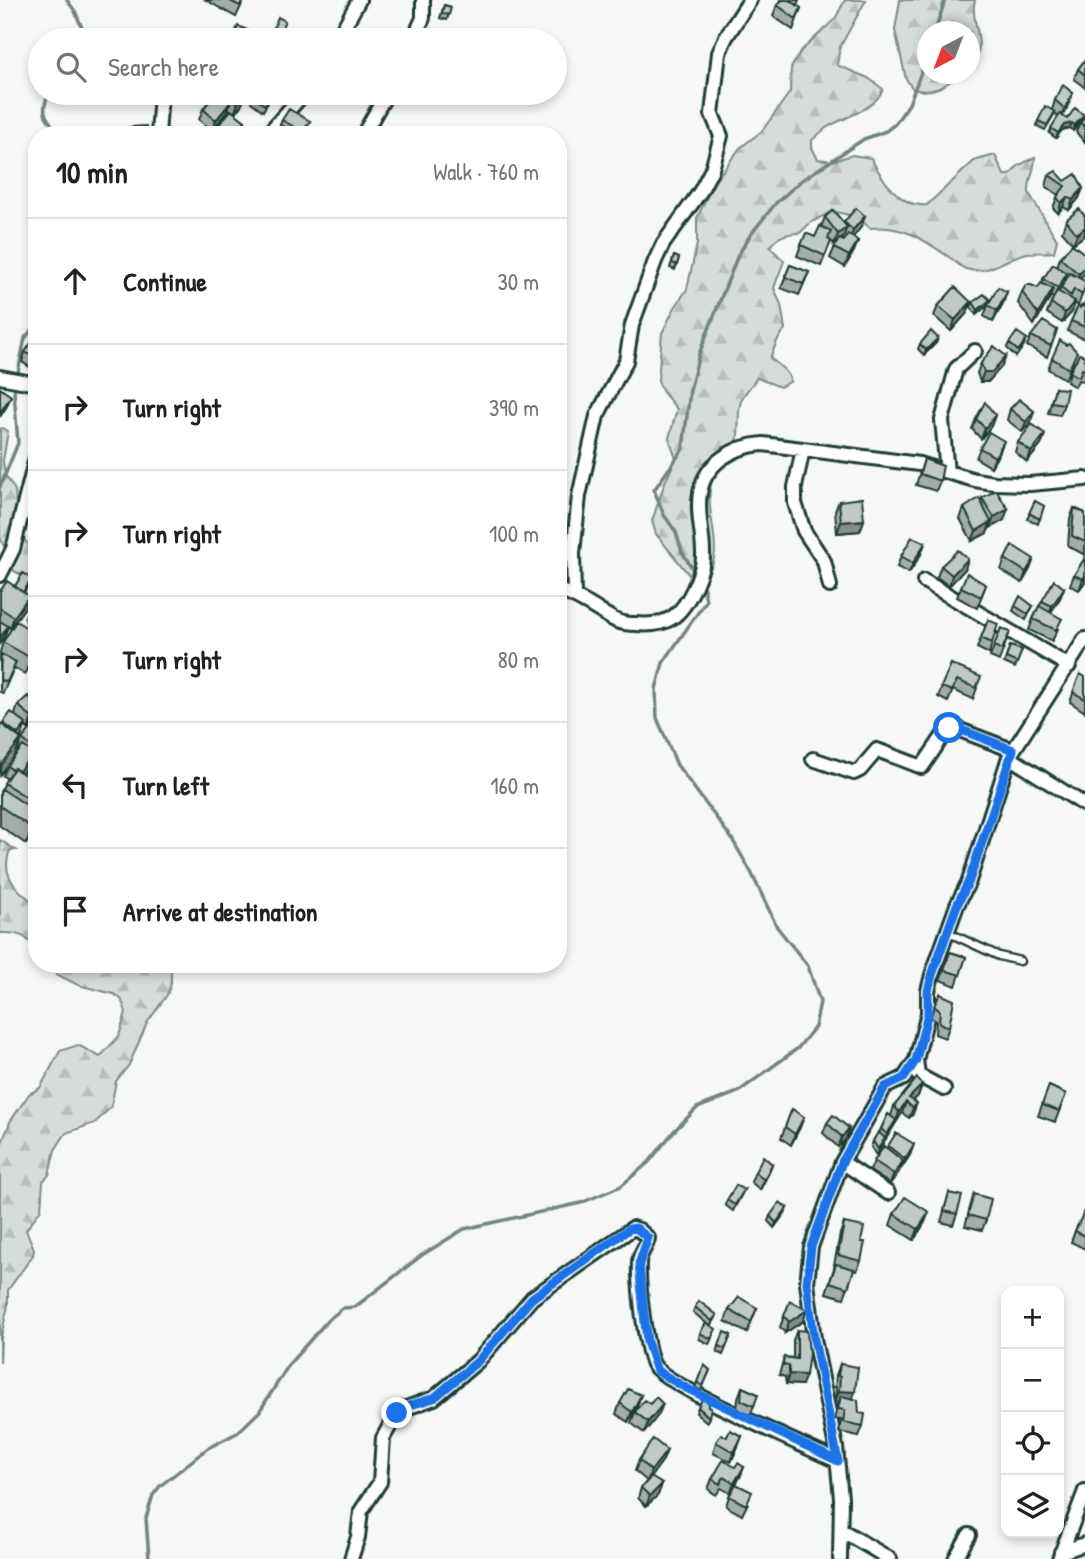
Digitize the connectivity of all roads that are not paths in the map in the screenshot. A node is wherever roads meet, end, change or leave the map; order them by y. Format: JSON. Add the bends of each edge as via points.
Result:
{"nodes":[{"id":1,"x":359,"y":0,"type":"edge"},
{"id":2,"x":423,"y":0,"type":"edge"},
{"id":3,"x":750,"y":0,"type":"edge"},
{"id":4,"x":344,"y":28,"type":"edge"},
{"id":5,"x":418,"y":28,"type":"edge"},
{"id":6,"x":160,"y":105,"type":"edge"},
{"id":7,"x":293,"y":105,"type":"edge"},
{"id":8,"x":380,"y":105,"type":"edge"},
{"id":9,"x":159,"y":126,"type":"edge"},
{"id":10,"x":275,"y":126,"type":"edge"},
{"id":11,"x":368,"y":126,"type":"edge"},
{"id":12,"x":975,"y":351,"type":"dead end"},
{"id":13,"x":0,"y":377,"type":"edge"},
{"id":14,"x":28,"y":382,"type":"edge"},
{"id":15,"x":803,"y":449,"type":"junction"},
{"id":16,"x":947,"y":472,"type":"junction"},
{"id":17,"x":1085,"y":479,"type":"edge"},
{"id":18,"x":28,"y":490,"type":"edge"},
{"id":19,"x":0,"y":575,"type":"edge"},
{"id":20,"x":924,"y":581,"type":"dead end"},
{"id":21,"x":830,"y":586,"type":"dead end"},
{"id":22,"x":567,"y":593,"type":"edge"},
{"id":23,"x":574,"y":595,"type":"junction"},
{"id":24,"x":1085,"y":639,"type":"edge"},
{"id":25,"x":1069,"y":666,"type":"junction"},
{"id":26,"x":1011,"y":753,"type":"junction"},
{"id":27,"x":813,"y":759,"type":"dead end"},
{"id":28,"x":1085,"y":805,"type":"edge"},
{"id":29,"x":947,"y":932,"type":"junction"},
{"id":30,"x":1020,"y":961,"type":"dead end"},
{"id":31,"x":916,"y":1060,"type":"junction"},
{"id":32,"x":944,"y":1089,"type":"dead end"},
{"id":33,"x":842,"y":1162,"type":"junction"},
{"id":34,"x":888,"y":1193,"type":"dead end"},
{"id":35,"x":838,"y":1461,"type":"junction"},
{"id":36,"x":1085,"y":1492,"type":"edge"},
{"id":37,"x":841,"y":1530,"type":"junction"},
{"id":38,"x":969,"y":1535,"type":"dead end"},
{"id":39,"x":1085,"y":1544,"type":"edge"},
{"id":40,"x":1060,"y":1556,"type":"edge"},
{"id":41,"x":351,"y":1559,"type":"edge"},
{"id":42,"x":840,"y":1559,"type":"edge"},
{"id":43,"x":890,"y":1559,"type":"edge"},
{"id":44,"x":955,"y":1559,"type":"edge"}],
"edges":[{"from":1,"to":4,"type":"street"},
{"from":2,"to":5,"type":"street"},
{"from":3,"to":23,"type":"street","via":[[719,53],[712,114],[721,136],[712,169],[661,249],[637,311],[626,361],[597,416],[579,496]]},
{"from":6,"to":9,"type":"street"},
{"from":7,"to":10,"type":"street"},
{"from":8,"to":11,"type":"street"},
{"from":12,"to":16,"type":"street","via":[[956,369],[942,420]]},
{"from":13,"to":14,"type":"street"},
{"from":15,"to":16,"type":"street"},
{"from":15,"to":21,"type":"street","via":[[795,503],[804,531],[824,561]]},
{"from":15,"to":23,"type":"street","via":[[750,444],[735,449],[714,466],[700,493],[701,572],[686,605],[672,618],[649,625],[619,622]]},
{"from":16,"to":17,"type":"street","via":[[994,483]]},
{"from":18,"to":19,"type":"street","via":[[13,550]]},
{"from":20,"to":25,"type":"street"},
{"from":22,"to":23,"type":"street"},
{"from":24,"to":25,"type":"street"},
{"from":25,"to":26,"type":"street"},
{"from":26,"to":27,"type":"street","via":[[952,727],[922,767],[877,750],[854,773]]},
{"from":26,"to":28,"type":"street"},
{"from":26,"to":29,"type":"street","via":[[969,881]]},
{"from":29,"to":30,"type":"lane"},
{"from":29,"to":31,"type":"street","via":[[928,991],[928,1013]]},
{"from":31,"to":32,"type":"street","via":[[918,1075]]},
{"from":31,"to":33,"type":"street","via":[[904,1078],[885,1087]]},
{"from":33,"to":34,"type":"street"},
{"from":33,"to":35,"type":"street","via":[[811,1247],[807,1271],[814,1339]]},
{"from":35,"to":37,"type":"street"},
{"from":35,"to":41,"type":"street","via":[[657,1371],[647,1342],[639,1264],[648,1238],[633,1228],[532,1298],[478,1361],[434,1398],[398,1411],[383,1438],[380,1482],[360,1511]]},
{"from":36,"to":40,"type":"street"},
{"from":37,"to":42,"type":"street"},
{"from":37,"to":43,"type":"street"},
{"from":38,"to":44,"type":"street"},
{"from":39,"to":40,"type":"street"}]}
